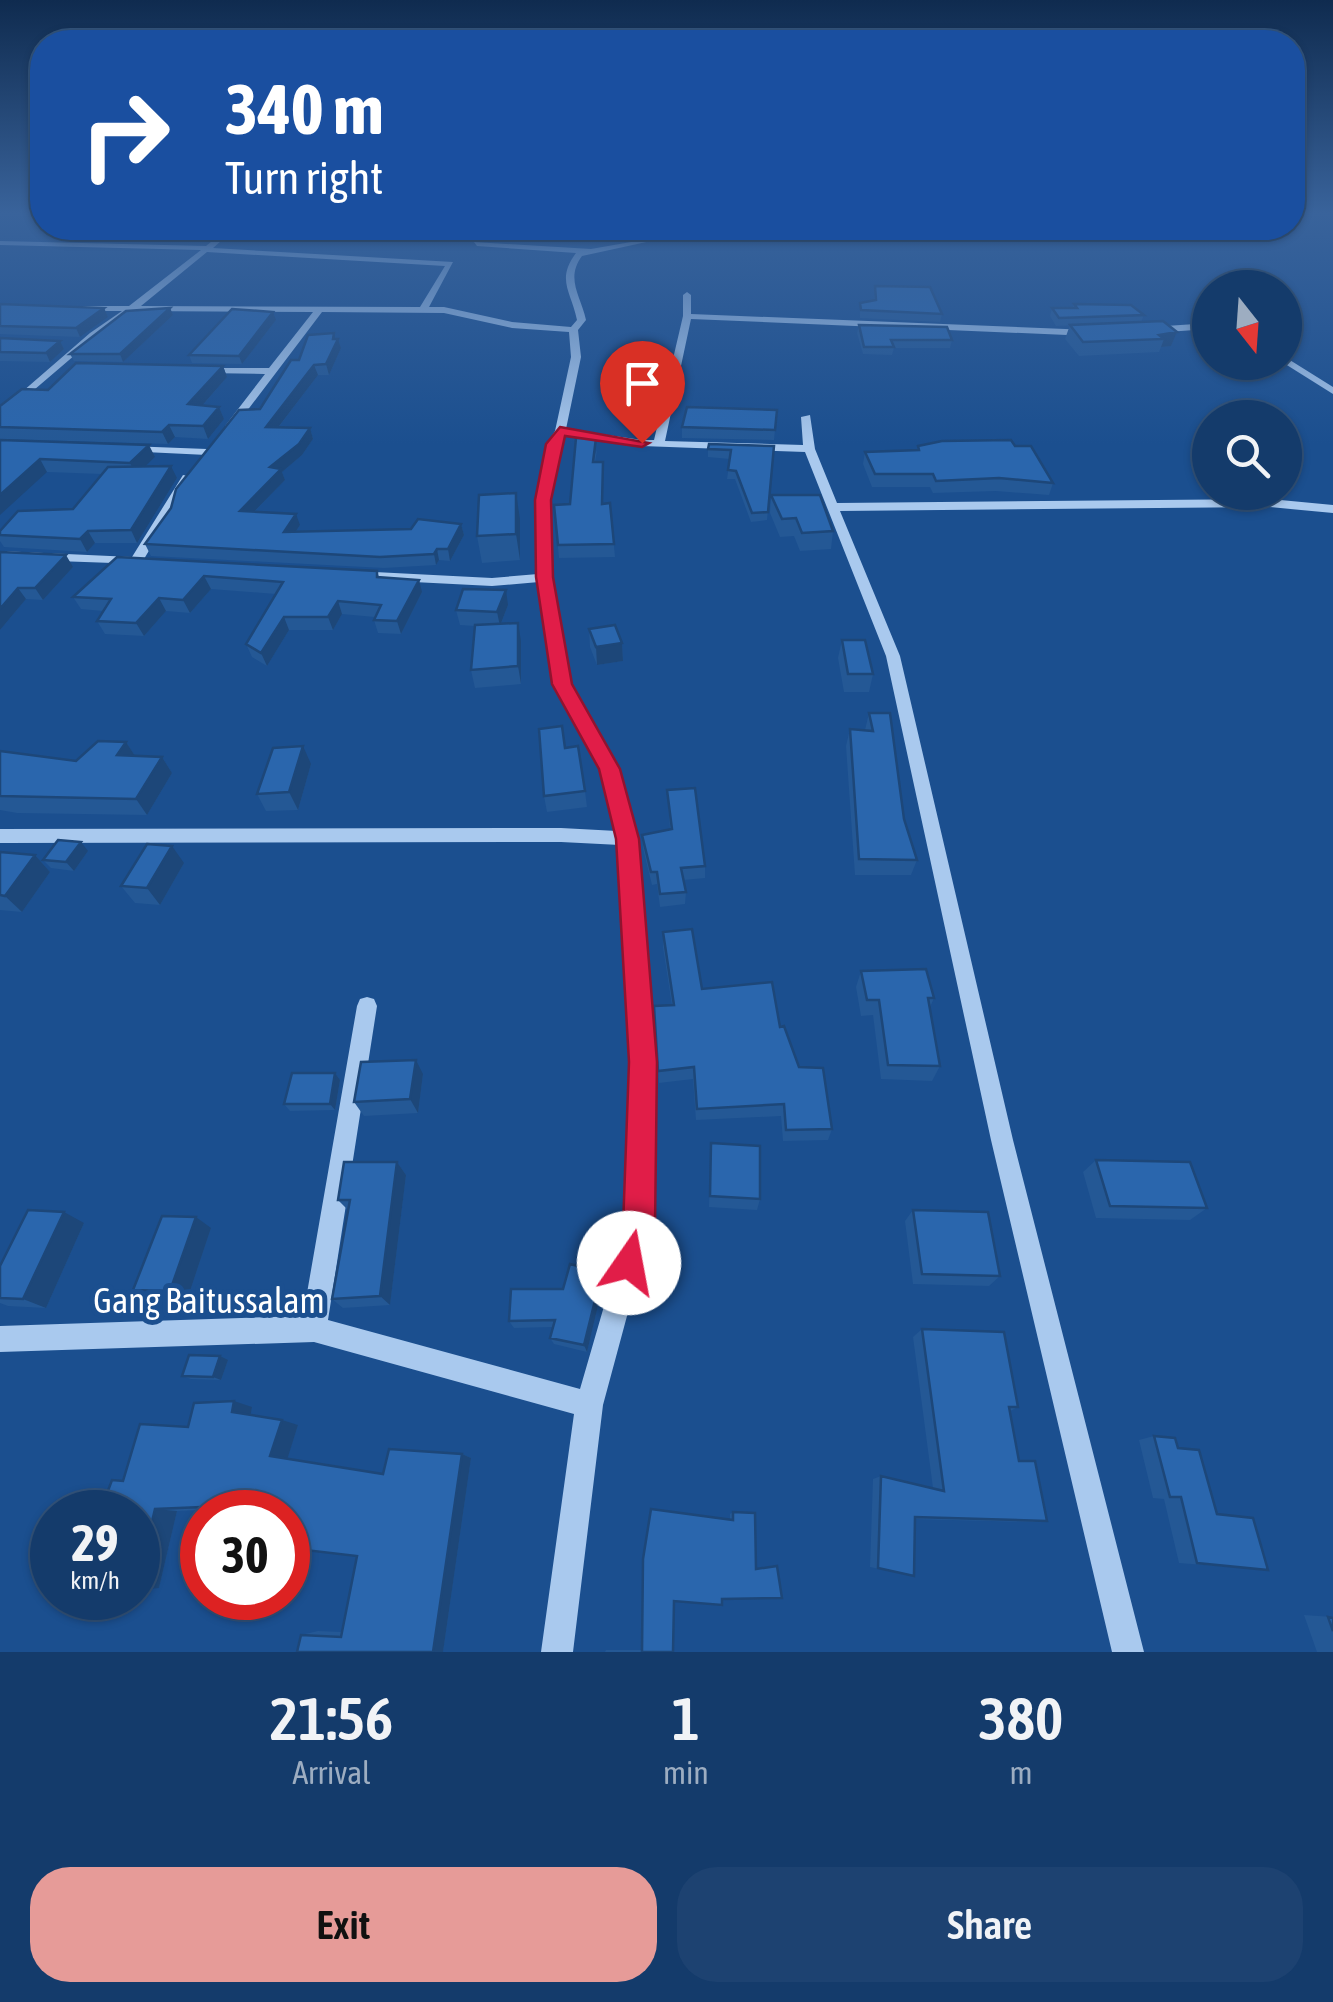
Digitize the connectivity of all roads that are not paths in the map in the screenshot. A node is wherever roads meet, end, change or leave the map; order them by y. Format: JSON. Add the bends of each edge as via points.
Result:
{"nodes":[{"id":1,"x":154,"y":290,"type":"edge"},
{"id":2,"x":435,"y":290,"type":"edge"},
{"id":3,"x":570,"y":290,"type":"edge"},
{"id":4,"x":687,"y":295,"type":"dead end"},
{"id":5,"x":70,"y":308,"type":"edge"},
{"id":6,"x":129,"y":309,"type":"junction"},
{"id":7,"x":318,"y":310,"type":"junction"},
{"id":8,"x":424,"y":310,"type":"junction"},
{"id":9,"x":687,"y":316,"type":"junction"},
{"id":10,"x":1192,"y":327,"type":"edge"},
{"id":11,"x":573,"y":330,"type":"junction"},
{"id":12,"x":1132,"y":331,"type":"edge"},
{"id":13,"x":1099,"y":332,"type":"edge"},
{"id":14,"x":67,"y":343,"type":"dead end"},
{"id":15,"x":84,"y":344,"type":"junction"},
{"id":16,"x":56,"y":368,"type":"junction"},
{"id":17,"x":75,"y":368,"type":"edge"},
{"id":18,"x":192,"y":370,"type":"edge"},
{"id":19,"x":269,"y":371,"type":"junction"},
{"id":20,"x":1302,"y":371,"type":"edge"},
{"id":21,"x":1333,"y":391,"type":"edge"},
{"id":22,"x":0,"y":416,"type":"edge"},
{"id":23,"x":806,"y":417,"type":"dead end"},
{"id":24,"x":560,"y":431,"type":"junction"},
{"id":25,"x":659,"y":444,"type":"junction"},
{"id":26,"x":809,"y":448,"type":"junction"},
{"id":27,"x":113,"y":449,"type":"edge"},
{"id":28,"x":208,"y":452,"type":"junction"},
{"id":29,"x":835,"y":507,"type":"junction"},
{"id":30,"x":1333,"y":509,"type":"edge"},
{"id":31,"x":0,"y":555,"type":"edge"},
{"id":32,"x":136,"y":560,"type":"junction"},
{"id":33,"x":154,"y":562,"type":"edge"},
{"id":34,"x":342,"y":574,"type":"edge"},
{"id":35,"x":544,"y":577,"type":"junction"},
{"id":36,"x":0,"y":836,"type":"edge"},
{"id":37,"x":628,"y":839,"type":"junction"},
{"id":38,"x":367,"y":1006,"type":"dead end"},
{"id":39,"x":314,"y":1329,"type":"junction"},
{"id":40,"x":0,"y":1339,"type":"edge"},
{"id":41,"x":588,"y":1405,"type":"junction"},
{"id":42,"x":557,"y":1652,"type":"edge"},
{"id":43,"x":1128,"y":1652,"type":"edge"}],
"edges":[{"from":1,"to":6,"type":"street"},
{"from":2,"to":8,"type":"street"},
{"from":3,"to":11,"type":"street","via":[[582,320]]},
{"from":4,"to":9,"type":"street"},
{"from":5,"to":6,"type":"street"},
{"from":6,"to":7,"type":"street"},
{"from":6,"to":15,"type":"street"},
{"from":7,"to":8,"type":"street"},
{"from":7,"to":19,"type":"street"},
{"from":8,"to":11,"type":"street"},
{"from":9,"to":13,"type":"street"},
{"from":9,"to":25,"type":"street"},
{"from":10,"to":12,"type":"street"},
{"from":11,"to":24,"type":"street","via":[[576,357]]},
{"from":14,"to":15,"type":"street"},
{"from":15,"to":16,"type":"street"},
{"from":16,"to":17,"type":"street"},
{"from":16,"to":22,"type":"street"},
{"from":18,"to":19,"type":"street"},
{"from":19,"to":28,"type":"street"},
{"from":20,"to":21,"type":"street"},
{"from":23,"to":26,"type":"street"},
{"from":24,"to":25,"type":"street"},
{"from":24,"to":35,"type":"street","via":[[543,500]]},
{"from":25,"to":26,"type":"street"},
{"from":26,"to":29,"type":"street"},
{"from":27,"to":28,"type":"street"},
{"from":28,"to":32,"type":"street"},
{"from":29,"to":30,"type":"street","via":[[1269,503]]},
{"from":29,"to":43,"type":"street","via":[[893,656],[1002,1140]]},
{"from":31,"to":32,"type":"street"},
{"from":32,"to":33,"type":"street"},
{"from":34,"to":35,"type":"street","via":[[492,582]]},
{"from":35,"to":37,"type":"street","via":[[562,684],[609,769]]},
{"from":36,"to":37,"type":"street"},
{"from":37,"to":41,"type":"street","via":[[643,1062],[639,1227]]},
{"from":38,"to":39,"type":"street"},
{"from":39,"to":40,"type":"street","name":"Gang Baitussalam"},
{"from":39,"to":41,"type":"street","name":"Gang Baitussalam"},
{"from":41,"to":42,"type":"street"}]}
